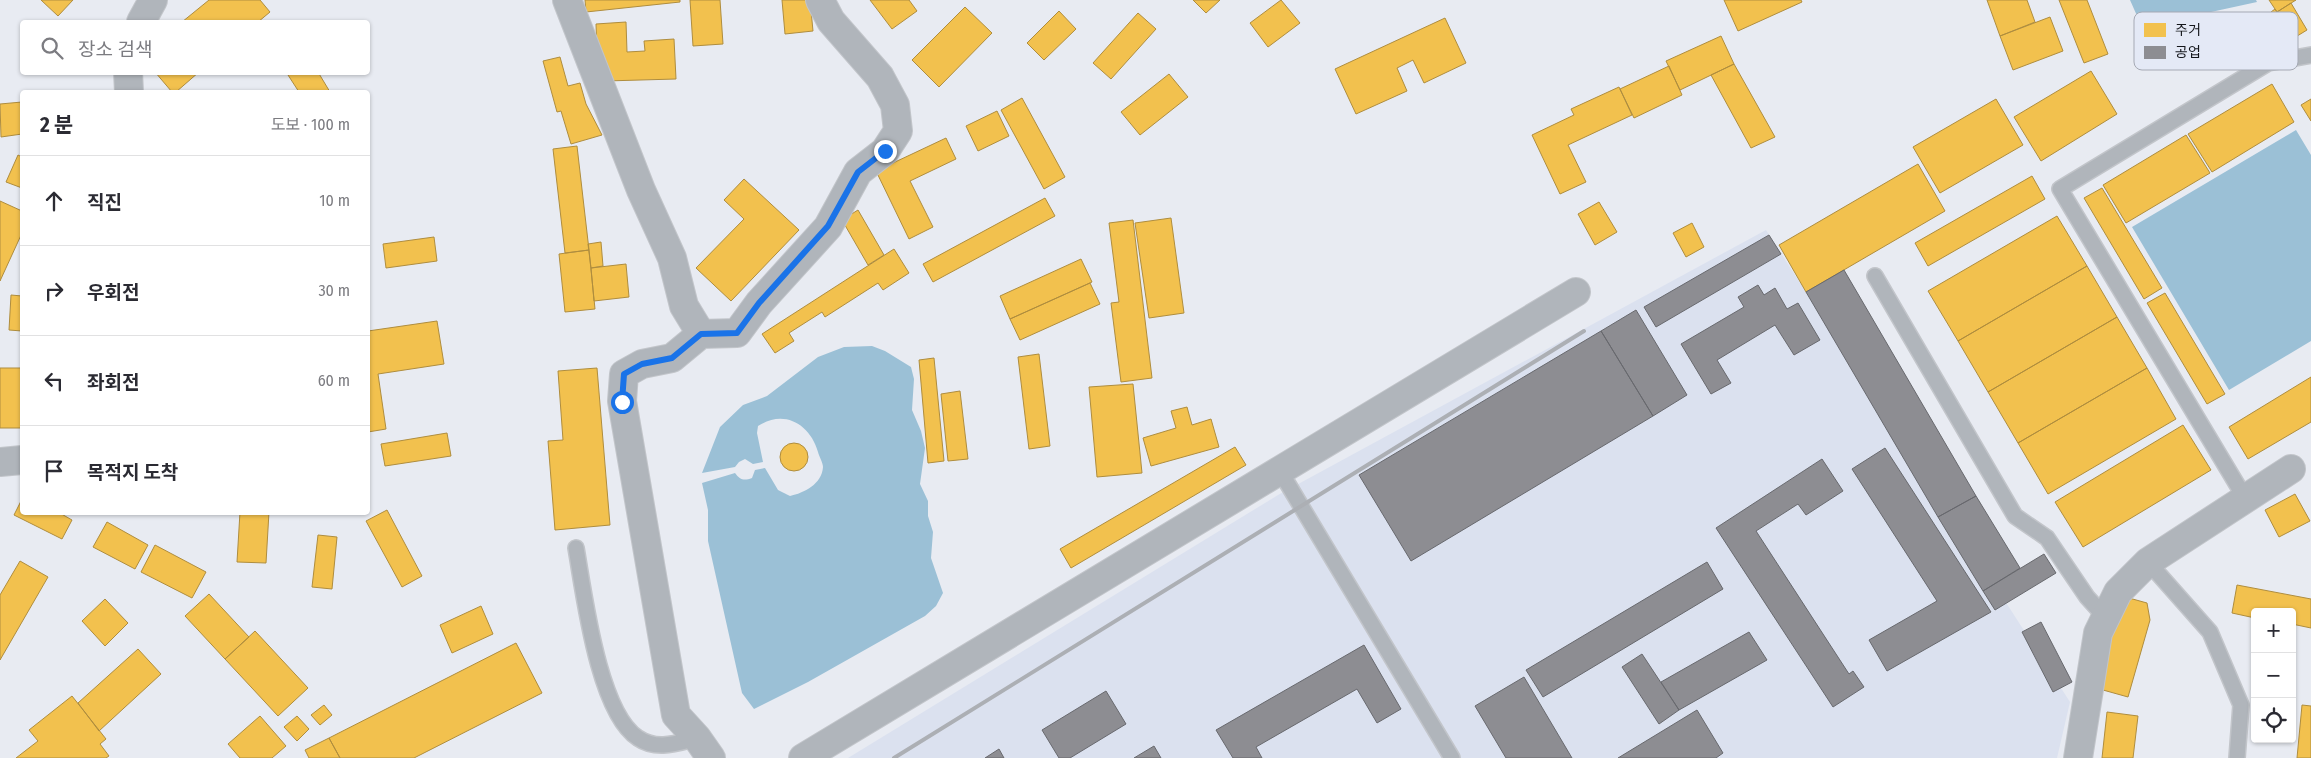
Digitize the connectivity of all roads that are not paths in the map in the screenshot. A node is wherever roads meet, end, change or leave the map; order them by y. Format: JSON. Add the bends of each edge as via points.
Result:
{"nodes":[{"id":1,"x":153,"y":0,"type":"edge"},
{"id":2,"x":567,"y":0,"type":"edge"},
{"id":3,"x":820,"y":0,"type":"edge"},
{"id":4,"x":142,"y":20,"type":"edge"},
{"id":5,"x":2311,"y":55,"type":"edge"},
{"id":6,"x":2298,"y":57,"type":"edge"},
{"id":7,"x":2257,"y":70,"type":"edge"},
{"id":8,"x":128,"y":75,"type":"edge"},
{"id":9,"x":128,"y":90,"type":"edge"},
{"id":10,"x":1875,"y":276,"type":"dead end"},
{"id":11,"x":1576,"y":292,"type":"dead end"},
{"id":12,"x":701,"y":334,"type":"junction"},
{"id":13,"x":20,"y":460,"type":"edge"},
{"id":14,"x":0,"y":462,"type":"edge"},
{"id":15,"x":2291,"y":469,"type":"dead end"},
{"id":16,"x":1280,"y":471,"type":"junction"},
{"id":17,"x":2245,"y":498,"type":"junction"},
{"id":18,"x":576,"y":548,"type":"dead end"},
{"id":19,"x":2148,"y":562,"type":"junction"},
{"id":20,"x":2106,"y":618,"type":"junction"},
{"id":21,"x":704,"y":748,"type":"edge"},
{"id":22,"x":802,"y":758,"type":"edge"},
{"id":23,"x":1452,"y":758,"type":"edge"},
{"id":24,"x":2078,"y":758,"type":"edge"},
{"id":25,"x":2237,"y":758,"type":"edge"}],
"edges":[{"from":1,"to":4,"type":"street"},
{"from":2,"to":12,"type":"street","via":[[641,190],[672,258],[684,306]]},
{"from":3,"to":12,"type":"street","via":[[831,21],[880,76],[895,105],[898,132],[885,151],[858,172],[828,226],[759,303],[737,333]]},
{"from":5,"to":6,"type":"lane"},
{"from":7,"to":17,"type":"lane","via":[[2060,190]]},
{"from":8,"to":9,"type":"street"},
{"from":10,"to":20,"type":"lane","via":[[2015,516],[2047,538],[2087,597]]},
{"from":11,"to":16,"type":"street"},
{"from":12,"to":21,"type":"street","via":[[672,358],[642,364],[624,374],[622,402],[676,716]]},
{"from":13,"to":14,"type":"street"},
{"from":15,"to":17,"type":"street"},
{"from":16,"to":22,"type":"street","via":[[1056,602]]},
{"from":16,"to":23,"type":"lane"},
{"from":17,"to":19,"type":"street"},
{"from":18,"to":21,"type":"lane","via":[[603,681],[623,725],[638,739],[662,746]]},
{"from":19,"to":20,"type":"street","via":[[2118,592]]},
{"from":19,"to":25,"type":"lane","via":[[2210,632],[2241,705]]},
{"from":20,"to":24,"type":"street","via":[[2098,634]]}]}
